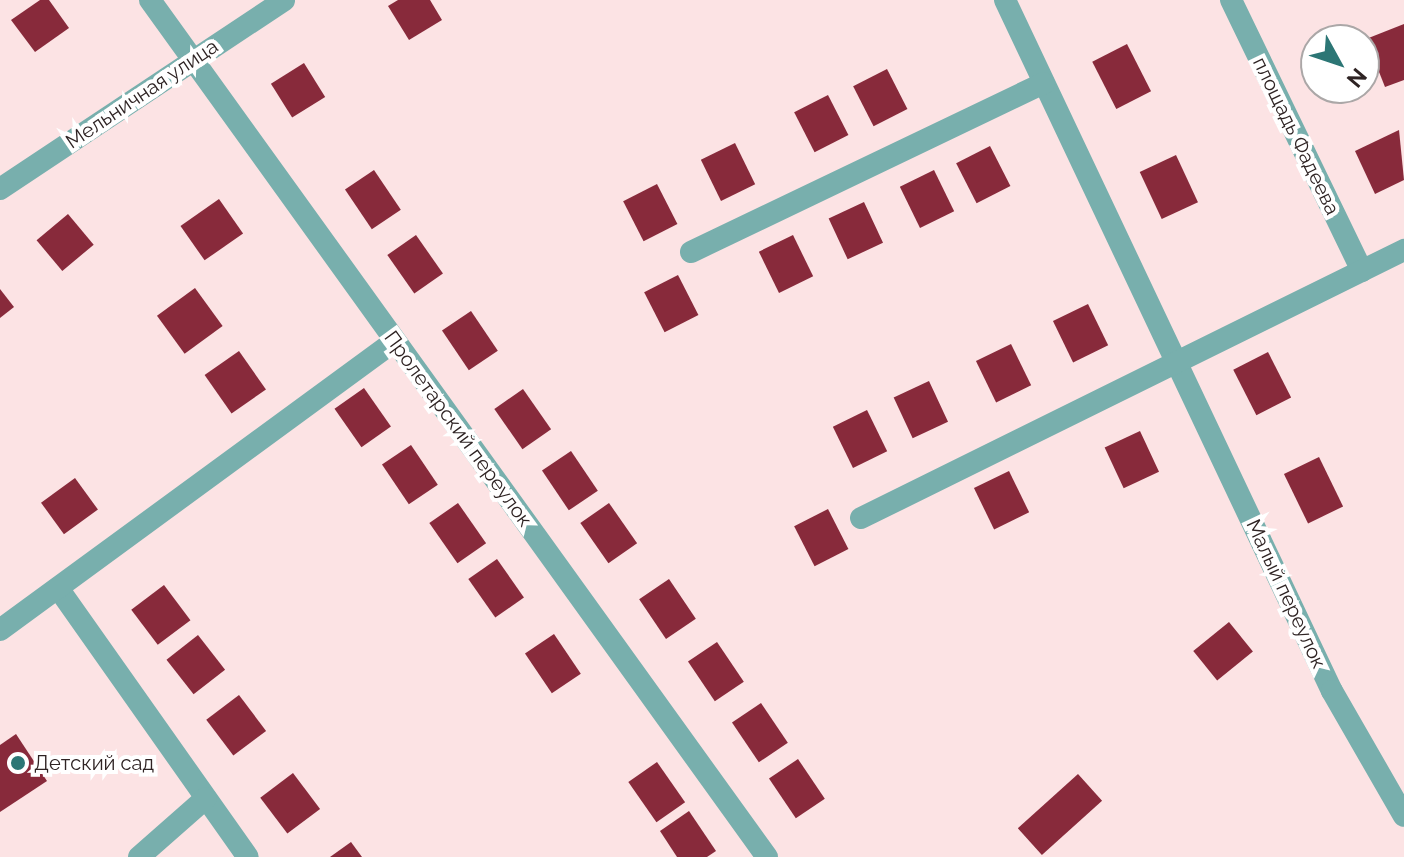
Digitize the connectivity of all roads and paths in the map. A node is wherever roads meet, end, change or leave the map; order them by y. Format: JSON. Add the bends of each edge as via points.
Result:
{"nodes":[{"id":1,"x":150,"y":0,"type":"edge"},
{"id":2,"x":284,"y":0,"type":"edge"},
{"id":3,"x":1005,"y":0,"type":"edge"},
{"id":4,"x":1231,"y":0,"type":"edge"},
{"id":5,"x":192,"y":59,"type":"junction"},
{"id":6,"x":1044,"y":83,"type":"junction"},
{"id":7,"x":0,"y":189,"type":"edge"},
{"id":8,"x":1404,"y":250,"type":"edge"},
{"id":9,"x":691,"y":252,"type":"dead end"},
{"id":10,"x":1362,"y":271,"type":"junction"},
{"id":11,"x":395,"y":341,"type":"junction"},
{"id":12,"x":1179,"y":366,"type":"junction"},
{"id":13,"x":861,"y":518,"type":"dead end"},
{"id":14,"x":58,"y":588,"type":"junction"},
{"id":15,"x":0,"y":630,"type":"edge"},
{"id":16,"x":206,"y":798,"type":"junction"},
{"id":17,"x":1404,"y":816,"type":"edge"},
{"id":18,"x":139,"y":857,"type":"edge"},
{"id":19,"x":248,"y":857,"type":"edge"},
{"id":20,"x":767,"y":857,"type":"edge"}],
"edges":[{"from":1,"to":5,"type":"street","name":"Пролетарский переулок"},
{"from":2,"to":5,"type":"street","name":"Мельничная улица"},
{"from":3,"to":6,"type":"street","name":"Малый переулок"},
{"from":4,"to":10,"type":"street","name":"площадь Фадеева"},
{"from":5,"to":7,"type":"street","name":"Мельничная улица"},
{"from":5,"to":11,"type":"street","name":"Пролетарский переулок"},
{"from":6,"to":9,"type":"street"},
{"from":6,"to":12,"type":"street","name":"Малый переулок"},
{"from":8,"to":10,"type":"street"},
{"from":10,"to":12,"type":"street"},
{"from":11,"to":14,"type":"street"},
{"from":11,"to":20,"type":"street","name":"Пролетарский переулок"},
{"from":12,"to":13,"type":"street"},
{"from":12,"to":17,"type":"street","name":"Малый переулок","via":[[1332,691]]},
{"from":14,"to":15,"type":"street"},
{"from":14,"to":16,"type":"street"},
{"from":16,"to":18,"type":"street"},
{"from":16,"to":19,"type":"street"}]}
